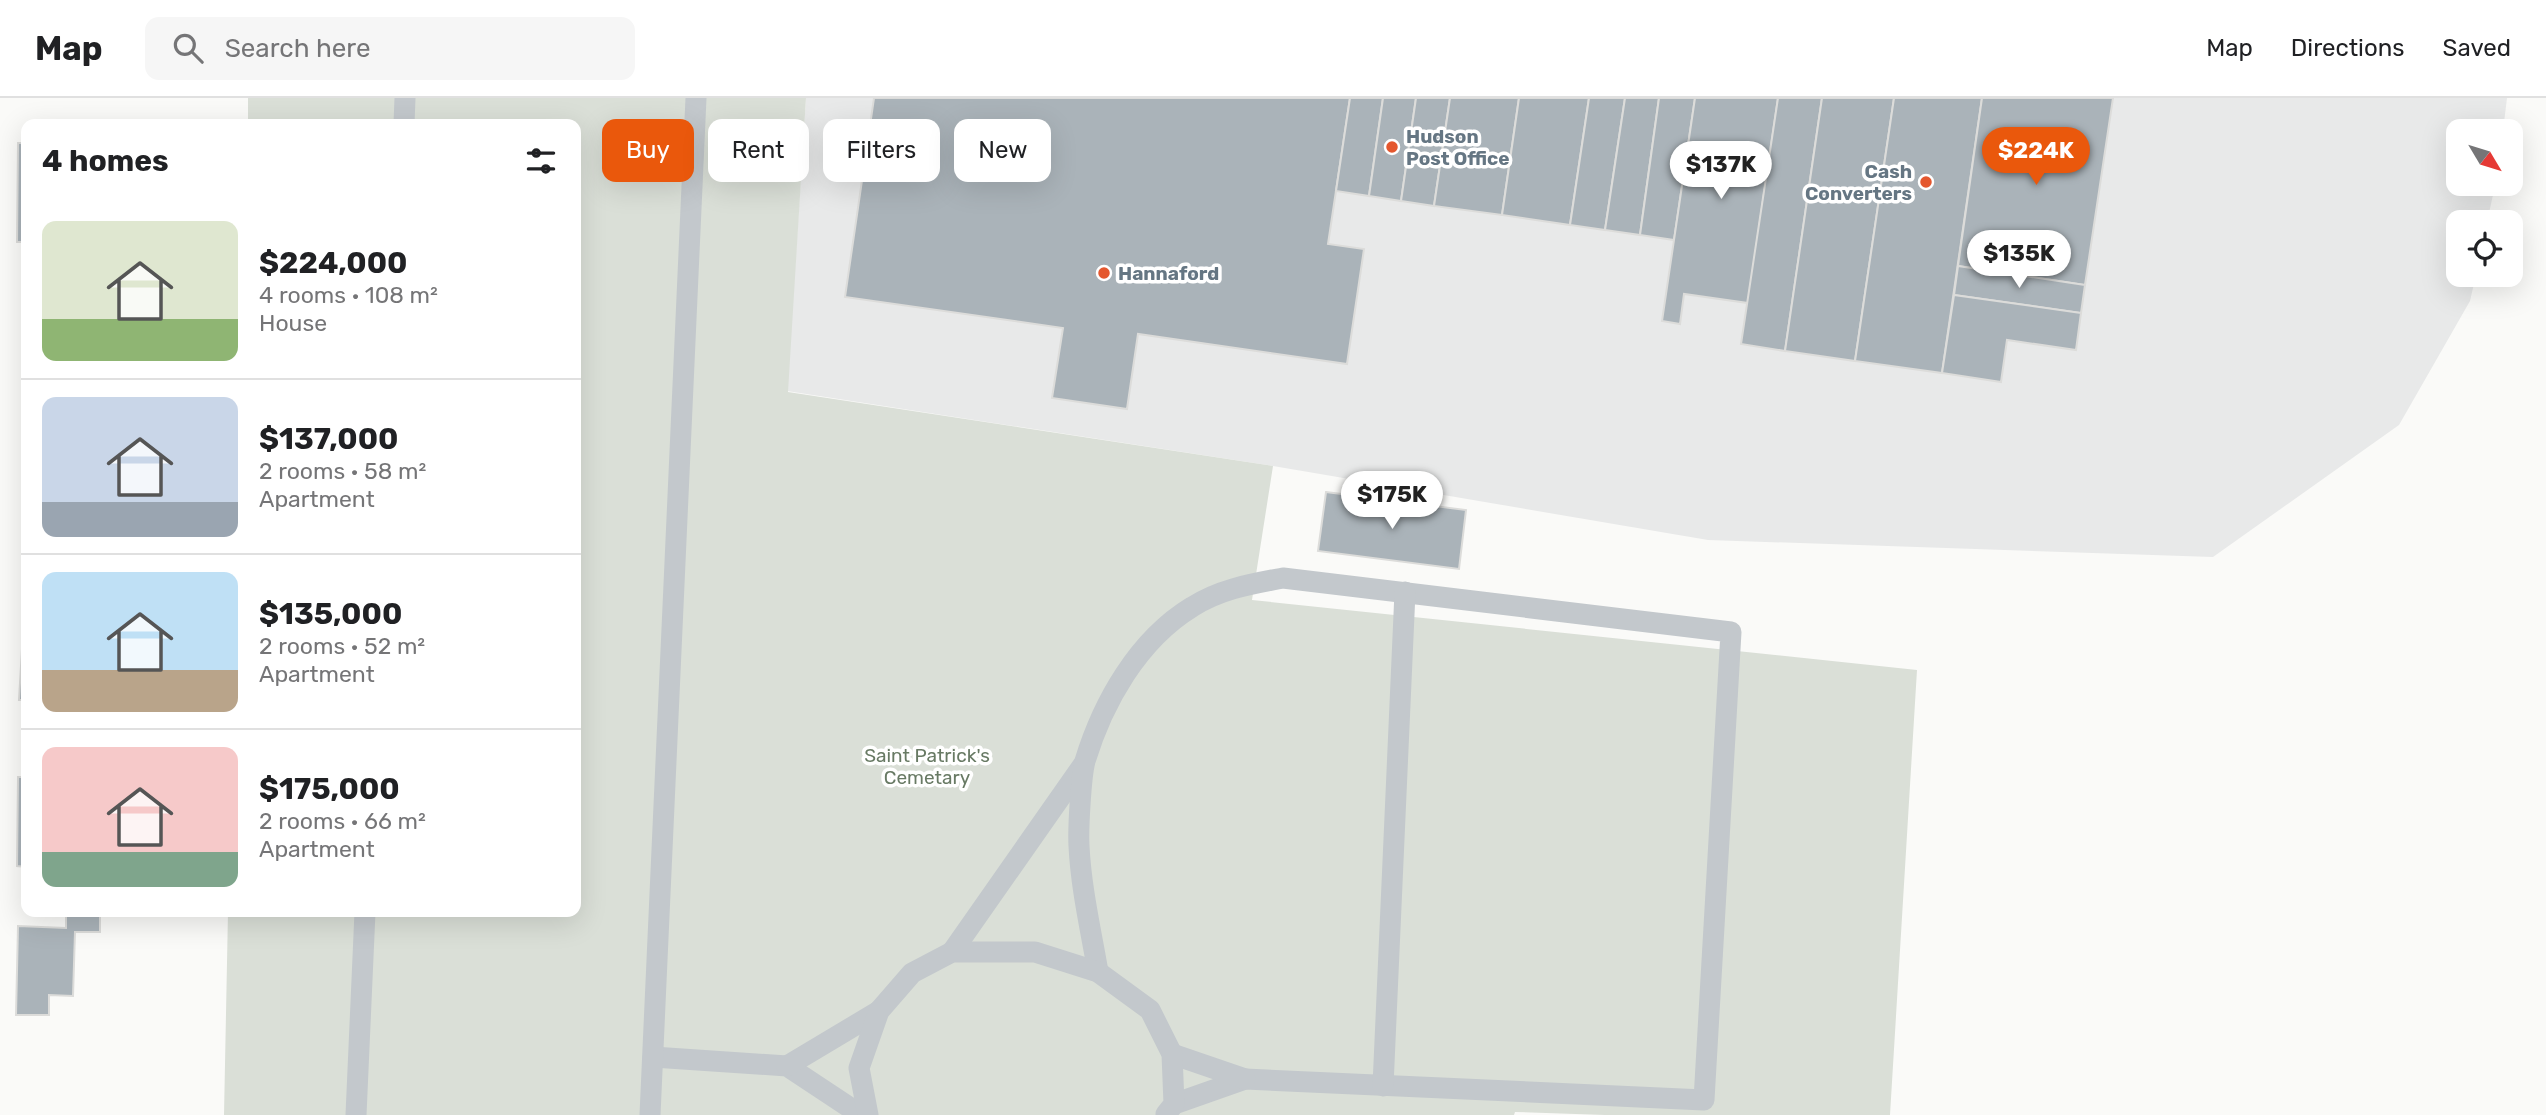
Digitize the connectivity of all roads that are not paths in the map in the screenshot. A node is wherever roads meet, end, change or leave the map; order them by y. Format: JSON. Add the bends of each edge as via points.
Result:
{"nodes":[{"id":1,"x":405,"y":98,"type":"edge"},
{"id":2,"x":696,"y":98,"type":"edge"},
{"id":3,"x":404,"y":119,"type":"edge"},
{"id":4,"x":1405,"y":592,"type":"junction"},
{"id":5,"x":1085,"y":763,"type":"junction"},
{"id":6,"x":365,"y":917,"type":"edge"},
{"id":7,"x":952,"y":952,"type":"junction"},
{"id":8,"x":1098,"y":972,"type":"junction"},
{"id":9,"x":879,"y":1012,"type":"junction"},
{"id":10,"x":1172,"y":1054,"type":"junction"},
{"id":11,"x":653,"y":1057,"type":"junction"},
{"id":12,"x":787,"y":1066,"type":"junction"},
{"id":13,"x":1245,"y":1079,"type":"junction"},
{"id":14,"x":1383,"y":1086,"type":"junction"},
{"id":15,"x":1170,"y":1110,"type":"edge"},
{"id":16,"x":356,"y":1115,"type":"edge"},
{"id":17,"x":650,"y":1115,"type":"edge"},
{"id":18,"x":861,"y":1115,"type":"edge"},
{"id":19,"x":868,"y":1115,"type":"edge"}],
"edges":[{"from":1,"to":3,"type":"lane"},
{"from":2,"to":11,"type":"lane"},
{"from":4,"to":5,"type":"lane","via":[[1283,578],[1229,589],[1192,607],[1159,632],[1131,663]]},
{"from":4,"to":14,"type":"lane"},
{"from":4,"to":14,"type":"lane","via":[[1731,632],[1704,1100]]},
{"from":5,"to":7,"type":"lane"},
{"from":5,"to":8,"type":"lane","via":[[1079,845]]},
{"from":6,"to":16,"type":"lane"},
{"from":7,"to":8,"type":"lane","via":[[1035,951]]},
{"from":7,"to":9,"type":"lane","via":[[912,973]]},
{"from":8,"to":10,"type":"lane","via":[[1150,1010]]},
{"from":9,"to":12,"type":"lane"},
{"from":9,"to":19,"type":"lane","via":[[859,1068]]},
{"from":10,"to":13,"type":"lane"},
{"from":10,"to":15,"type":"lane"},
{"from":11,"to":12,"type":"lane"},
{"from":11,"to":17,"type":"lane"},
{"from":12,"to":18,"type":"lane"},
{"from":13,"to":14,"type":"lane"},
{"from":13,"to":15,"type":"lane"}]}
